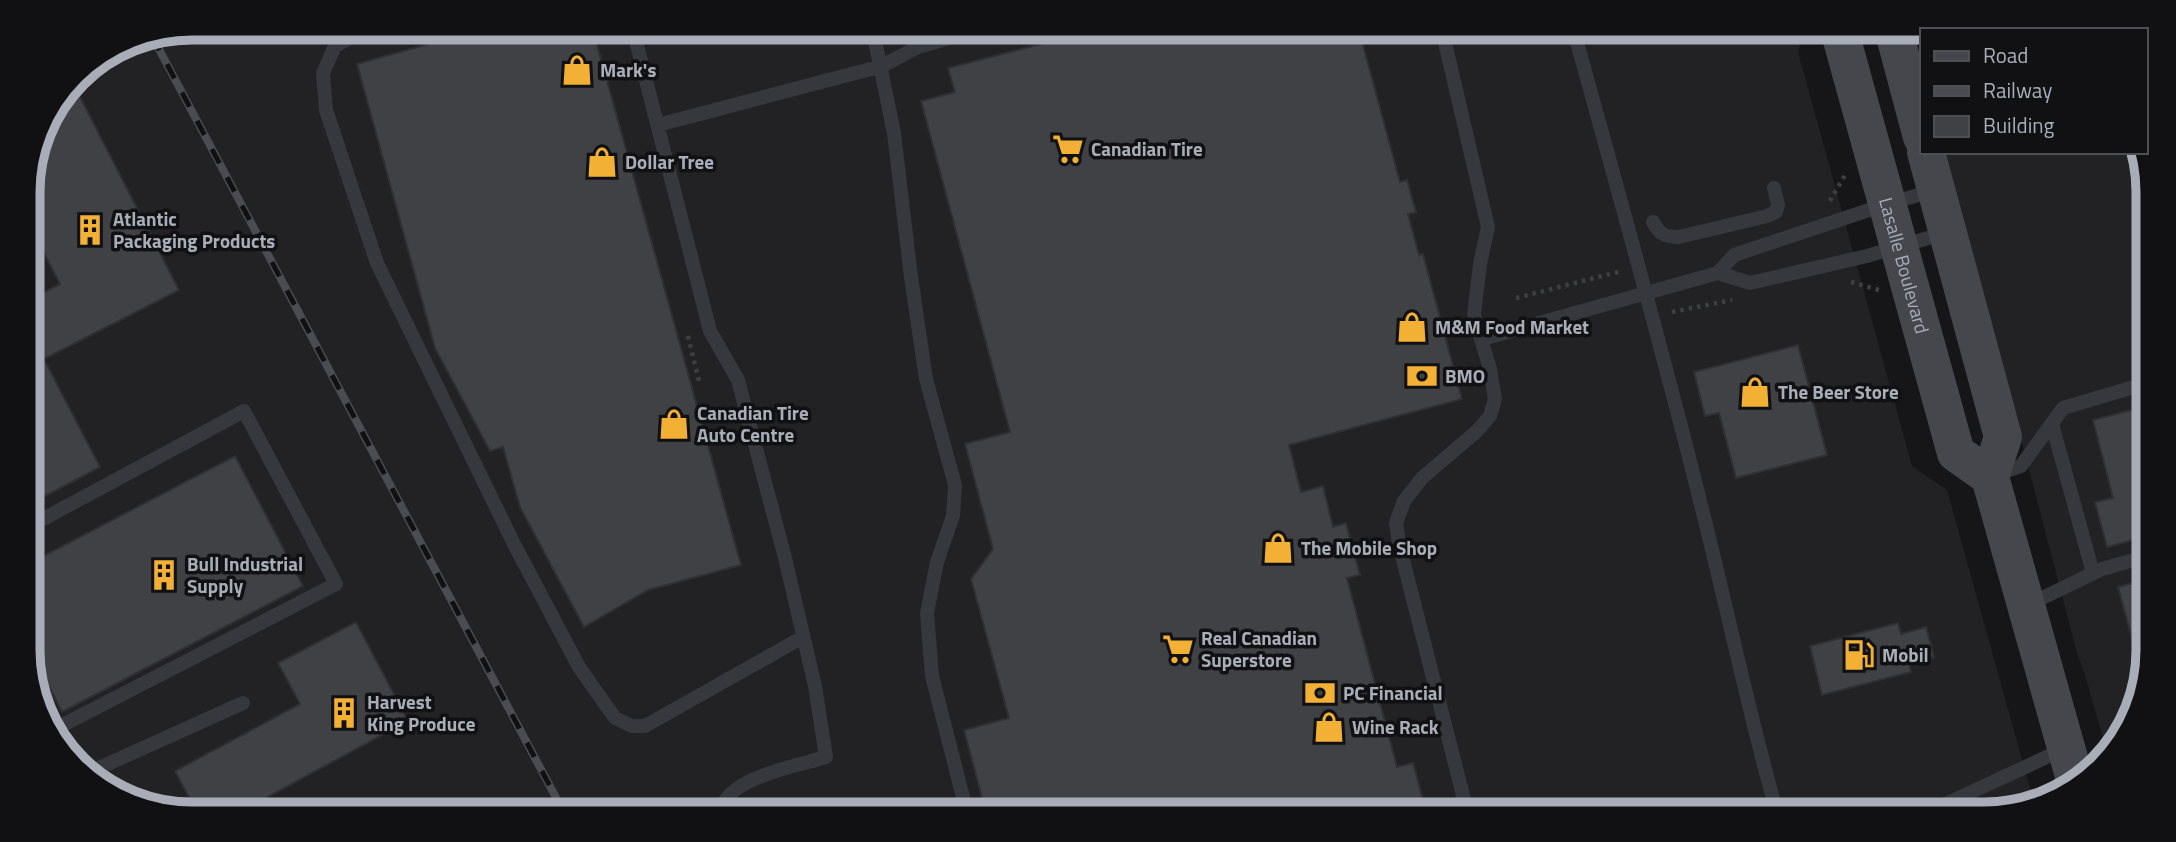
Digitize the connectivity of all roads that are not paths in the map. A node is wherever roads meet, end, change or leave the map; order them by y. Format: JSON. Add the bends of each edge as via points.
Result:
{"nodes":[{"id":1,"x":1444,"y":40,"type":"edge"},
{"id":2,"x":1576,"y":40,"type":"edge"},
{"id":3,"x":1842,"y":40,"type":"edge"},
{"id":4,"x":1896,"y":40,"type":"edge"},
{"id":5,"x":344,"y":41,"type":"edge"},
{"id":6,"x":636,"y":41,"type":"edge"},
{"id":7,"x":875,"y":41,"type":"edge"},
{"id":8,"x":940,"y":41,"type":"edge"},
{"id":9,"x":882,"y":66,"type":"junction"},
{"id":10,"x":658,"y":125,"type":"junction"},
{"id":11,"x":1920,"y":130,"type":"edge"},
{"id":12,"x":1927,"y":154,"type":"edge"},
{"id":13,"x":1774,"y":188,"type":"dead end"},
{"id":14,"x":1936,"y":190,"type":"junction"},
{"id":15,"x":1887,"y":204,"type":"junction"},
{"id":16,"x":1653,"y":222,"type":"dead end"},
{"id":17,"x":1948,"y":232,"type":"junction"},
{"id":18,"x":1899,"y":246,"type":"junction"},
{"id":19,"x":1718,"y":273,"type":"junction"},
{"id":20,"x":1645,"y":293,"type":"junction"},
{"id":21,"x":1482,"y":339,"type":"junction"},
{"id":22,"x":2136,"y":386,"type":"edge"},
{"id":23,"x":2052,"y":424,"type":"junction"},
{"id":24,"x":1990,"y":477,"type":"junction"},
{"id":25,"x":40,"y":520,"type":"edge"},
{"id":26,"x":2136,"y":559,"type":"edge"},
{"id":27,"x":2093,"y":573,"type":"junction"},
{"id":28,"x":2026,"y":606,"type":"junction"},
{"id":29,"x":803,"y":637,"type":"junction"},
{"id":30,"x":243,"y":704,"type":"dead end"},
{"id":31,"x":61,"y":726,"type":"edge"},
{"id":32,"x":2071,"y":766,"type":"edge"},
{"id":33,"x":98,"y":768,"type":"edge"},
{"id":34,"x":1465,"y":801,"type":"edge"},
{"id":35,"x":1774,"y":801,"type":"edge"},
{"id":36,"x":1963,"y":801,"type":"edge"},
{"id":37,"x":723,"y":802,"type":"edge"},
{"id":38,"x":964,"y":802,"type":"edge"}],
"edges":[{"from":1,"to":21,"type":"lane","via":[[1488,228],[1474,304]]},
{"from":2,"to":20,"type":"lane"},
{"from":3,"to":15,"type":"main road","name":"Lasalle Boulevard"},
{"from":4,"to":11,"type":"main road"},
{"from":5,"to":29,"type":"lane","via":[[335,46],[323,73],[326,110],[377,263],[514,544],[579,667],[615,718],[645,726]]},
{"from":6,"to":10,"type":"lane"},
{"from":7,"to":9,"type":"lane"},
{"from":8,"to":9,"type":"lane"},
{"from":9,"to":10,"type":"lane"},
{"from":9,"to":38,"type":"lane","via":[[926,379],[955,485],[953,516],[937,562],[927,614],[932,676]]},
{"from":10,"to":29,"type":"lane","via":[[710,331],[738,380]]},
{"from":12,"to":14,"type":"main road"},
{"from":13,"to":16,"type":"lane","via":[[1779,205],[1767,216],[1679,237],[1658,232]]},
{"from":14,"to":15,"type":"lane"},
{"from":14,"to":17,"type":"main road"},
{"from":15,"to":18,"type":"main road","name":"Lasalle Boulevard"},
{"from":15,"to":19,"type":"lane","via":[[1734,255]]},
{"from":17,"to":18,"type":"lane"},
{"from":17,"to":24,"type":"main road","via":[[2003,437]]},
{"from":18,"to":19,"type":"lane","via":[[1750,283]]},
{"from":18,"to":24,"type":"main road","name":"Lasalle Boulevard","via":[[1956,453]]},
{"from":19,"to":20,"type":"lane"},
{"from":20,"to":21,"type":"lane"},
{"from":20,"to":35,"type":"lane"},
{"from":21,"to":34,"type":"lane","via":[[1495,399],[1490,416],[1422,478],[1404,501],[1396,523]]},
{"from":22,"to":23,"type":"lane","via":[[2063,408]]},
{"from":23,"to":24,"type":"lane","via":[[2021,466]]},
{"from":23,"to":27,"type":"lane"},
{"from":24,"to":28,"type":"main road"},
{"from":25,"to":31,"type":"lane","via":[[244,411],[336,584]]},
{"from":26,"to":27,"type":"lane"},
{"from":27,"to":28,"type":"lane"},
{"from":28,"to":32,"type":"main road"},
{"from":29,"to":37,"type":"lane","via":[[825,757],[749,780]]},
{"from":30,"to":33,"type":"lane"},
{"from":32,"to":36,"type":"lane"}]}
